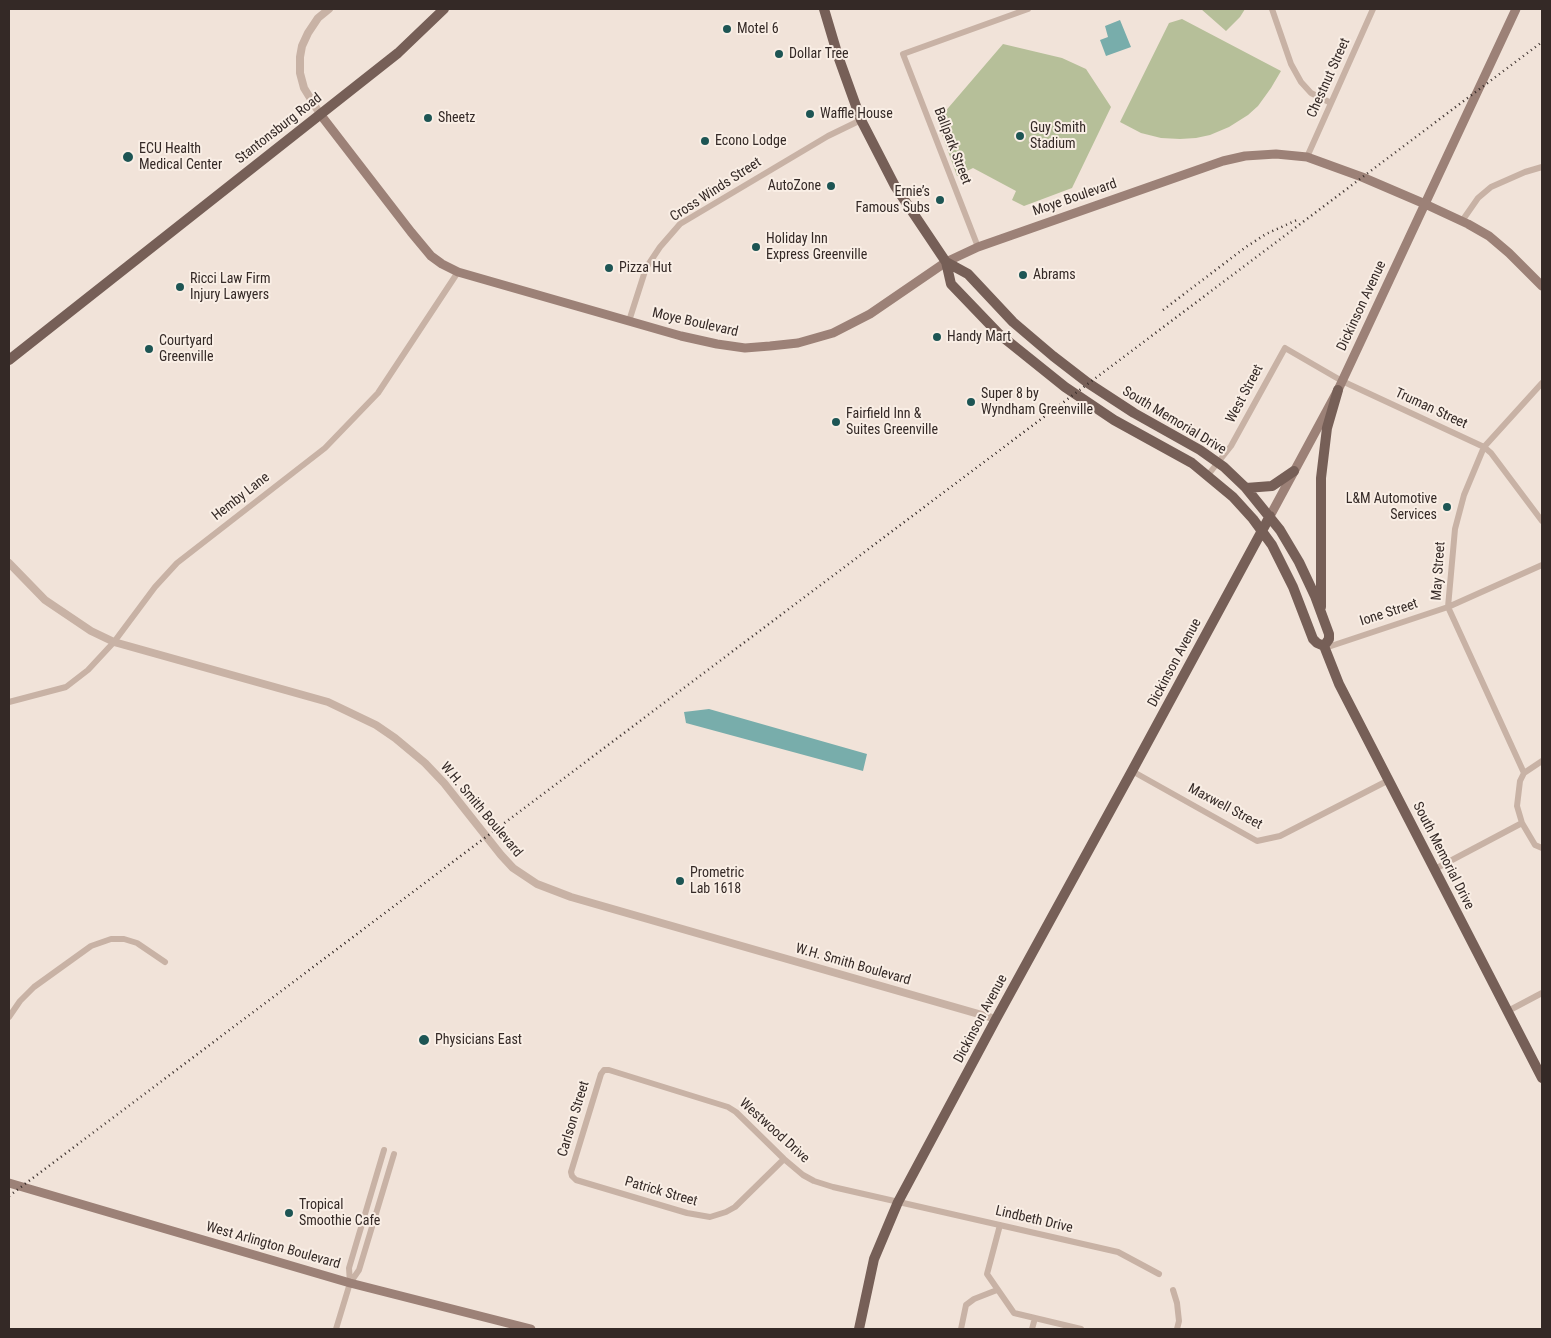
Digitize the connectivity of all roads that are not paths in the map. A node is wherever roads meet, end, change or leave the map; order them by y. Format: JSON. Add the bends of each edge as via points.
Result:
{"nodes":[{"id":1,"x":329,"y":9,"type":"edge"},
{"id":2,"x":444,"y":9,"type":"edge"},
{"id":3,"x":824,"y":9,"type":"edge"},
{"id":4,"x":1028,"y":9,"type":"edge"},
{"id":5,"x":1272,"y":9,"type":"edge"},
{"id":6,"x":1373,"y":9,"type":"edge"},
{"id":7,"x":1516,"y":9,"type":"edge"},
{"id":8,"x":1331,"y":103,"type":"junction"},
{"id":9,"x":320,"y":114,"type":"junction"},
{"id":10,"x":861,"y":120,"type":"junction"},
{"id":11,"x":1307,"y":157,"type":"junction"},
{"id":12,"x":1542,"y":167,"type":"edge"},
{"id":13,"x":1425,"y":204,"type":"junction"},
{"id":14,"x":1462,"y":221,"type":"junction"},
{"id":15,"x":978,"y":247,"type":"junction"},
{"id":16,"x":946,"y":262,"type":"junction"},
{"id":17,"x":458,"y":272,"type":"junction"},
{"id":18,"x":1542,"y":286,"type":"edge"},
{"id":19,"x":629,"y":321,"type":"junction"},
{"id":20,"x":1285,"y":348,"type":"joint"},
{"id":21,"x":9,"y":360,"type":"edge"},
{"id":22,"x":1542,"y":383,"type":"edge"},
{"id":23,"x":1340,"y":385,"type":"junction"},
{"id":24,"x":1484,"y":447,"type":"junction"},
{"id":25,"x":1217,"y":462,"type":"junction"},
{"id":26,"x":1294,"y":471,"type":"junction"},
{"id":27,"x":1208,"y":475,"type":"junction"},
{"id":28,"x":1246,"y":488,"type":"junction"},
{"id":29,"x":1270,"y":516,"type":"junction"},
{"id":30,"x":1542,"y":521,"type":"edge"},
{"id":31,"x":1262,"y":531,"type":"junction"},
{"id":32,"x":9,"y":563,"type":"edge"},
{"id":33,"x":1542,"y":565,"type":"edge"},
{"id":34,"x":1448,"y":606,"type":"junction"},
{"id":35,"x":1321,"y":613,"type":"junction"},
{"id":36,"x":114,"y":642,"type":"junction"},
{"id":37,"x":1324,"y":647,"type":"junction"},
{"id":38,"x":9,"y":702,"type":"edge"},
{"id":39,"x":1542,"y":760,"type":"edge"},
{"id":40,"x":1132,"y":771,"type":"junction"},
{"id":41,"x":1524,"y":773,"type":"junction"},
{"id":42,"x":1388,"y":780,"type":"junction"},
{"id":43,"x":1522,"y":823,"type":"junction"},
{"id":44,"x":1542,"y":848,"type":"edge"},
{"id":45,"x":1434,"y":869,"type":"junction"},
{"id":46,"x":165,"y":962,"type":"dead end"},
{"id":47,"x":1542,"y":993,"type":"edge"},
{"id":48,"x":1508,"y":1011,"type":"junction"},
{"id":49,"x":9,"y":1017,"type":"edge"},
{"id":50,"x":996,"y":1019,"type":"junction"},
{"id":51,"x":604,"y":1070,"type":"joint"},
{"id":52,"x":1542,"y":1078,"type":"edge"},
{"id":53,"x":384,"y":1150,"type":"dead end"},
{"id":54,"x":394,"y":1154,"type":"dead end"},
{"id":55,"x":784,"y":1159,"type":"junction"},
{"id":56,"x":572,"y":1176,"type":"joint"},
{"id":57,"x":9,"y":1184,"type":"edge"},
{"id":58,"x":898,"y":1202,"type":"junction"},
{"id":59,"x":1000,"y":1225,"type":"junction"},
{"id":60,"x":1159,"y":1274,"type":"dead end"},
{"id":61,"x":350,"y":1283,"type":"junction"},
{"id":62,"x":997,"y":1290,"type":"junction"},
{"id":63,"x":1173,"y":1290,"type":"dead end"},
{"id":64,"x":1035,"y":1318,"type":"junction"},
{"id":65,"x":336,"y":1329,"type":"edge"},
{"id":66,"x":531,"y":1329,"type":"edge"},
{"id":67,"x":859,"y":1329,"type":"edge"},
{"id":68,"x":961,"y":1329,"type":"edge"},
{"id":69,"x":1032,"y":1329,"type":"edge"},
{"id":70,"x":1082,"y":1329,"type":"edge"},
{"id":71,"x":1177,"y":1329,"type":"edge"}],
"edges":[{"from":1,"to":9,"type":"street","name":"Moye Boulevard","via":[[308,33],[300,57],[304,88]]},
{"from":2,"to":9,"type":"main road","name":"Stantonsburg Road","via":[[398,53]]},
{"from":3,"to":10,"type":"main road","name":"South Memorial Drive"},
{"from":4,"to":15,"type":"street","name":"Ballpark Street","via":[[903,54]]},
{"from":5,"to":8,"type":"street","via":[[1291,64],[1301,82],[1311,93]]},
{"from":6,"to":8,"type":"street","name":"Chestnut Street"},
{"from":7,"to":13,"type":"main road","name":"Dickinson Avenue"},
{"from":8,"to":11,"type":"street","name":"Chestnut Street"},
{"from":9,"to":17,"type":"main road","name":"Moye Boulevard","via":[[411,232],[432,256]]},
{"from":9,"to":21,"type":"main road","name":"Stantonsburg Road"},
{"from":10,"to":16,"type":"main road","name":"South Memorial Drive","via":[[895,186]]},
{"from":10,"to":19,"type":"street","name":"Cross Winds Street","via":[[820,140],[680,224],[646,268]]},
{"from":11,"to":13,"type":"main road","name":"Moye Boulevard"},
{"from":11,"to":15,"type":"main road","name":"Moye Boulevard","via":[[1276,154],[1224,161]]},
{"from":12,"to":14,"type":"street","via":[[1491,187],[1478,198]]},
{"from":13,"to":14,"type":"main road","name":"Moye Boulevard"},
{"from":13,"to":23,"type":"main road","name":"Dickinson Avenue"},
{"from":14,"to":18,"type":"main road","name":"Moye Boulevard","via":[[1499,243]]},
{"from":15,"to":16,"type":"main road","name":"Moye Boulevard"},
{"from":16,"to":19,"type":"main road","name":"Moye Boulevard","via":[[858,321],[833,333],[798,343],[745,348],[681,336]]},
{"from":16,"to":25,"type":"main road","name":"South Memorial Drive","via":[[968,274],[1014,322],[1088,383]]},
{"from":16,"to":27,"type":"main road","name":"South Memorial Drive","via":[[951,284],[981,318],[1016,349],[1095,407]]},
{"from":17,"to":19,"type":"main road","name":"Moye Boulevard"},
{"from":17,"to":36,"type":"street","name":"Hemby Lane","via":[[378,393],[325,448],[177,563]]},
{"from":20,"to":23,"type":"street","name":"Truman Street"},
{"from":20,"to":25,"type":"street","name":"West Street","via":[[1235,440]]},
{"from":22,"to":24,"type":"street","name":"May Street"},
{"from":23,"to":24,"type":"street","name":"Truman Street"},
{"from":23,"to":26,"type":"main road","name":"Dickinson Avenue"},
{"from":23,"to":35,"type":"main road","via":[[1327,428],[1321,478]]},
{"from":24,"to":30,"type":"street","name":"Truman Street"},
{"from":24,"to":34,"type":"street","name":"May Street","via":[[1464,495],[1455,529]]},
{"from":25,"to":27,"type":"street","name":"West Street"},
{"from":25,"to":28,"type":"main road","name":"South Memorial Drive"},
{"from":26,"to":28,"type":"main road","via":[[1272,486]]},
{"from":26,"to":29,"type":"main road","name":"Dickinson Avenue"},
{"from":27,"to":31,"type":"main road","name":"South Memorial Drive","via":[[1233,497]]},
{"from":28,"to":29,"type":"main road","name":"South Memorial Drive"},
{"from":29,"to":31,"type":"main road","name":"Dickinson Avenue"},
{"from":29,"to":35,"type":"main road","name":"South Memorial Drive","via":[[1291,546]]},
{"from":31,"to":37,"type":"main road","name":"South Memorial Drive","via":[[1290,580],[1313,640]]},
{"from":31,"to":40,"type":"main road","name":"Dickinson Avenue"},
{"from":32,"to":36,"type":"street","name":"W.H. Smith Boulevard","via":[[45,600],[91,631]]},
{"from":33,"to":34,"type":"street","name":"Ione Street"},
{"from":34,"to":37,"type":"street","name":"Ione Street"},
{"from":34,"to":41,"type":"street","name":"May Street"},
{"from":35,"to":37,"type":"main road","name":"South Memorial Drive","via":[[1329,639]]},
{"from":36,"to":38,"type":"street","name":"Hemby Lane","via":[[88,670],[66,687]]},
{"from":36,"to":50,"type":"street","name":"W.H. Smith Boulevard","via":[[328,702],[376,725],[425,763],[507,861],[537,884]]},
{"from":37,"to":42,"type":"main road","name":"South Memorial Drive","via":[[1339,684]]},
{"from":39,"to":41,"type":"street"},
{"from":40,"to":42,"type":"street","name":"Maxwell Street","via":[[1257,842],[1280,836]]},
{"from":40,"to":50,"type":"main road","name":"Dickinson Avenue"},
{"from":41,"to":43,"type":"street","via":[[1517,806]]},
{"from":42,"to":45,"type":"main road","name":"South Memorial Drive"},
{"from":43,"to":44,"type":"street","via":[[1535,845]]},
{"from":43,"to":45,"type":"street"},
{"from":45,"to":48,"type":"main road","name":"South Memorial Drive"},
{"from":46,"to":49,"type":"street","via":[[137,943],[124,939],[111,939],[91,946],[34,987]]},
{"from":47,"to":48,"type":"street"},
{"from":48,"to":52,"type":"main road","name":"South Memorial Drive"},
{"from":50,"to":58,"type":"main road","name":"Dickinson Avenue"},
{"from":51,"to":55,"type":"street","name":"Westwood Drive","via":[[728,1107]]},
{"from":51,"to":56,"type":"street","name":"Carlson Street","via":[[600,1074]]},
{"from":53,"to":61,"type":"street","via":[[349,1268]]},
{"from":54,"to":61,"type":"street","via":[[359,1270]]},
{"from":55,"to":56,"type":"street","name":"Patrick Street","via":[[735,1207],[710,1217],[687,1213],[576,1180]]},
{"from":55,"to":58,"type":"street","name":"Westwood Drive","via":[[814,1181]]},
{"from":57,"to":61,"type":"main road","name":"West Arlington Boulevard"},
{"from":58,"to":59,"type":"street","name":"Lindbeth Drive"},
{"from":58,"to":67,"type":"main road","name":"Dickinson Avenue","via":[[874,1259]]},
{"from":59,"to":60,"type":"street","name":"Lindbeth Drive","via":[[1118,1252]]},
{"from":59,"to":62,"type":"street","via":[[987,1274]]},
{"from":61,"to":65,"type":"street"},
{"from":61,"to":66,"type":"main road","name":"West Arlington Boulevard"},
{"from":62,"to":64,"type":"street","via":[[1014,1313]]},
{"from":62,"to":68,"type":"street","via":[[966,1305]]},
{"from":63,"to":71,"type":"street","via":[[1178,1304]]},
{"from":64,"to":69,"type":"street"},
{"from":64,"to":70,"type":"street"}]}
